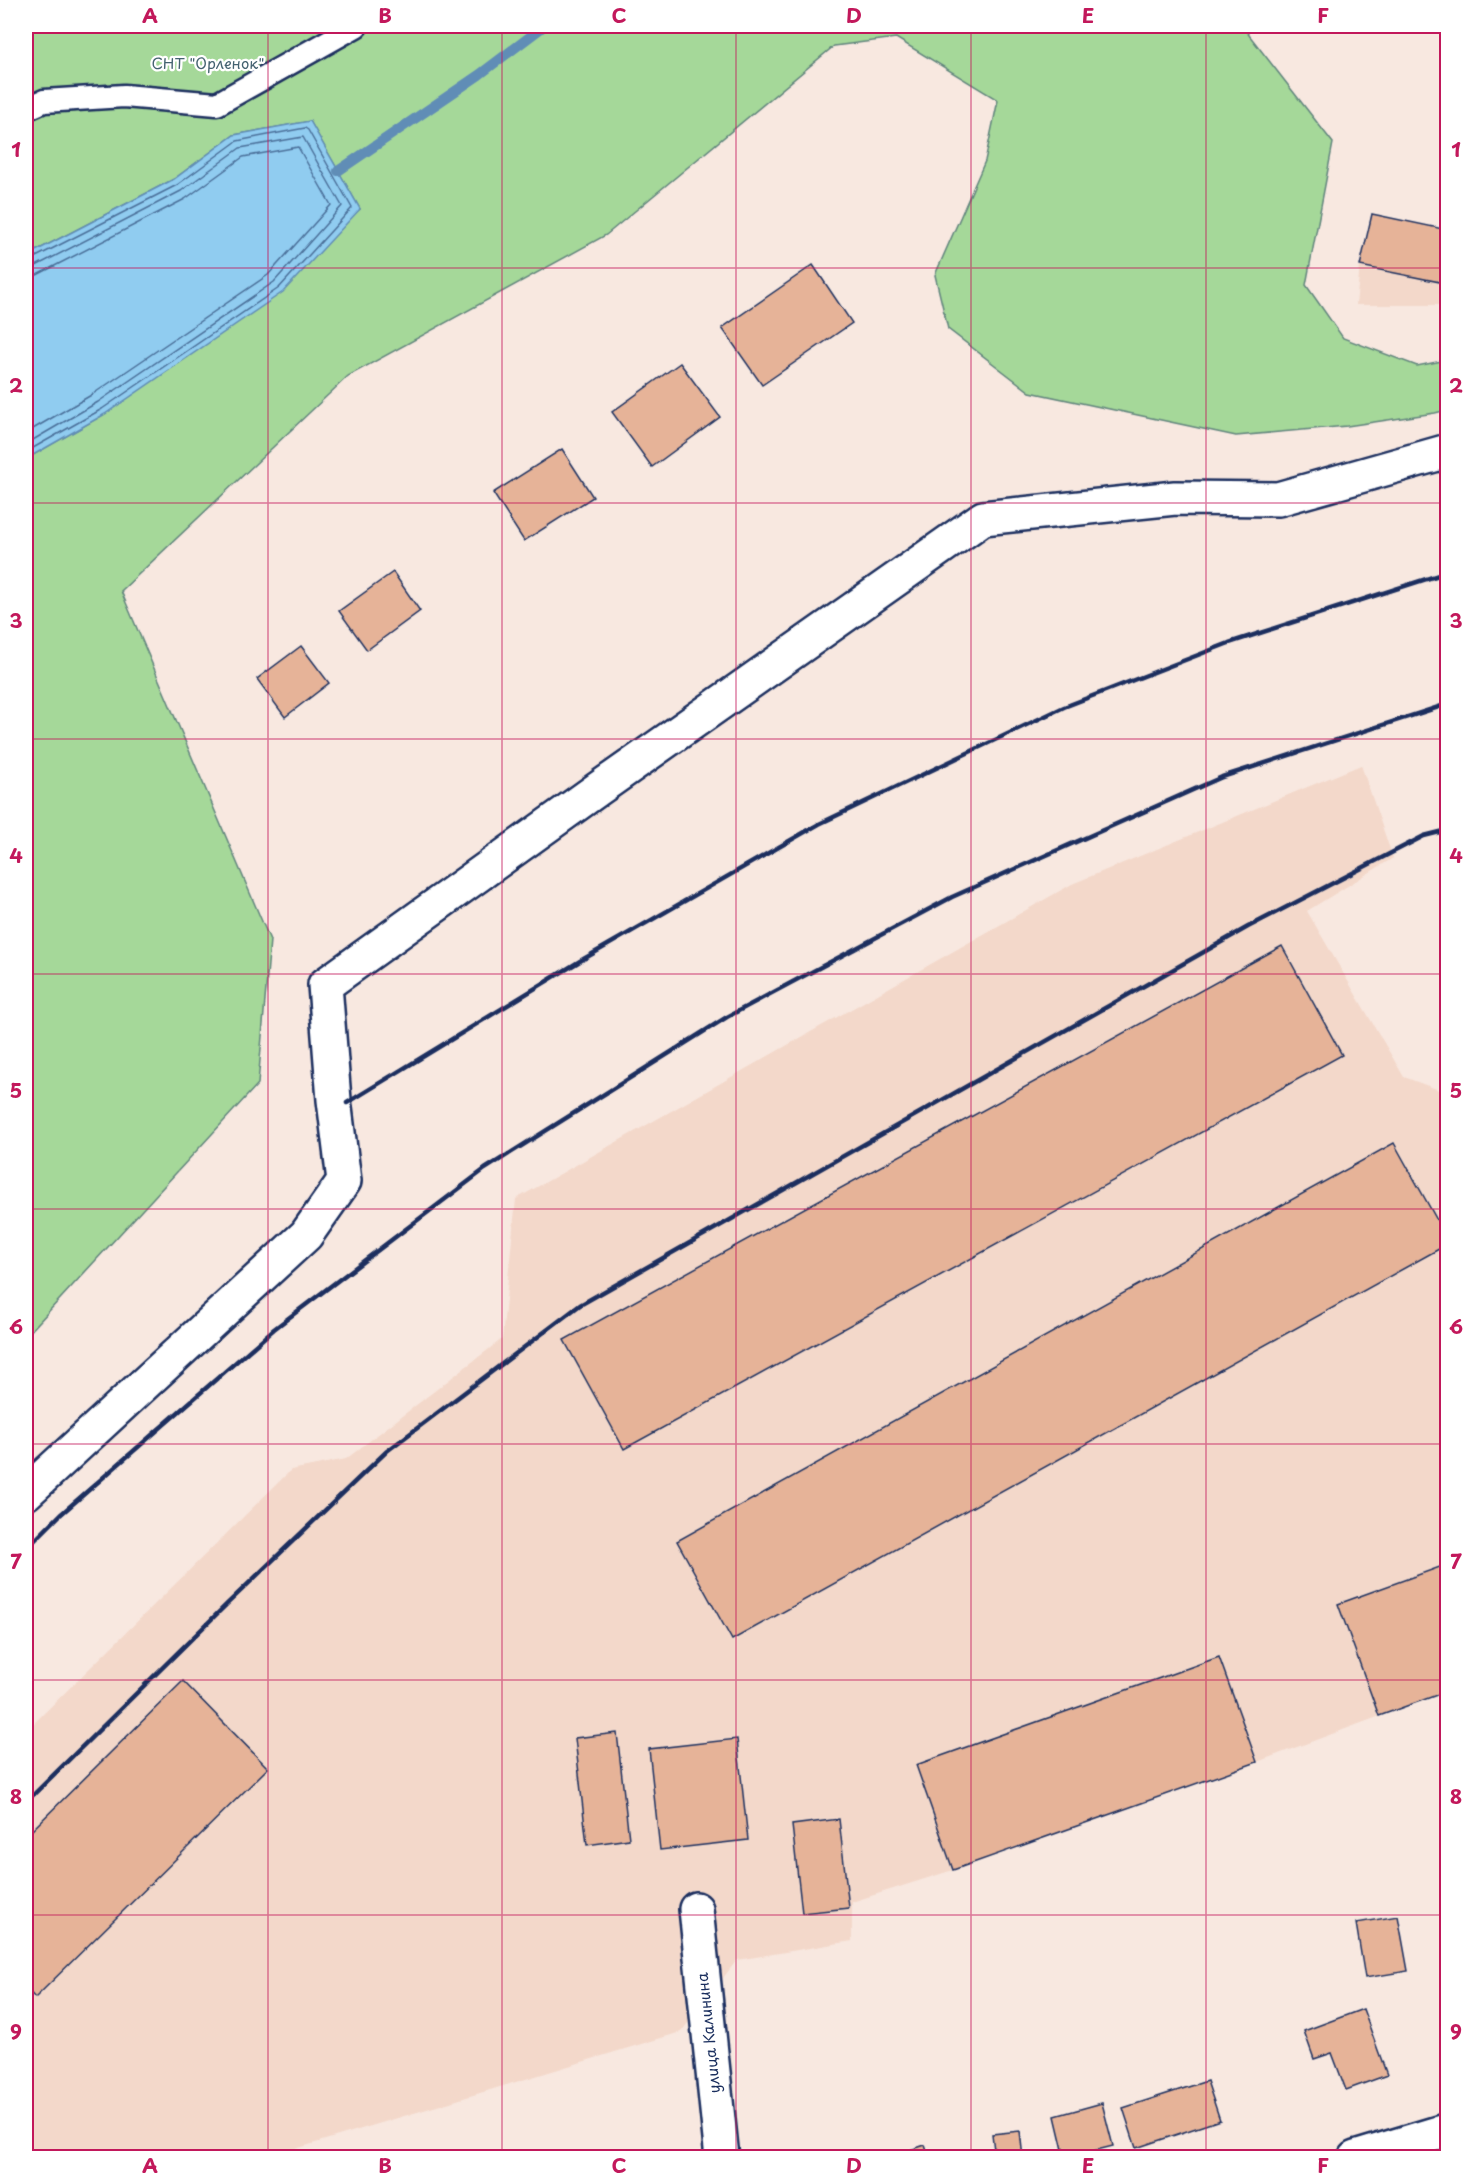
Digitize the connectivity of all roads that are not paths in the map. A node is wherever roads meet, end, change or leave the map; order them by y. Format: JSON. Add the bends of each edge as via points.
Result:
{"nodes":[{"id":1,"x":356,"y":26,"type":"edge"},
{"id":2,"x":26,"y":109,"type":"edge"},
{"id":3,"x":1448,"y":451,"type":"edge"},
{"id":4,"x":26,"y":1493,"type":"edge"},
{"id":5,"x":696,"y":1909,"type":"dead end"},
{"id":6,"x":1448,"y":2130,"type":"edge"},
{"id":7,"x":723,"y":2157,"type":"edge"},
{"id":8,"x":1355,"y":2157,"type":"edge"}],
"edges":[{"from":1,"to":2,"type":"lane","via":[[217,104],[124,96],[44,101]]},
{"from":3,"to":4,"type":"street","via":[[1278,499],[1175,498],[983,518],[325,985],[345,1181],[306,1235]]},
{"from":5,"to":7,"type":"street","name":"улица Калинина"},
{"from":6,"to":8,"type":"street"}]}
